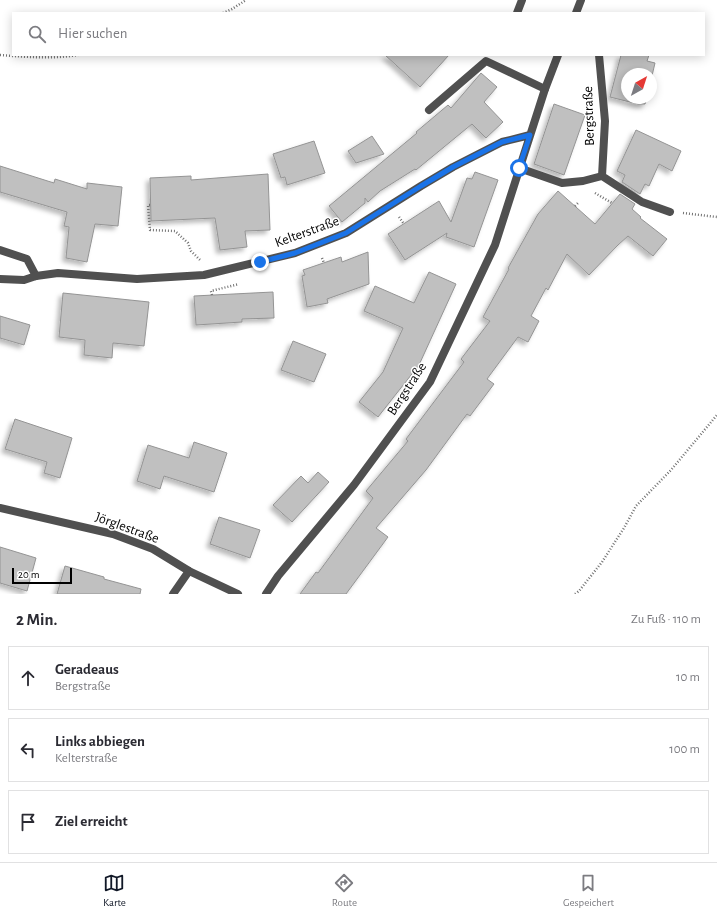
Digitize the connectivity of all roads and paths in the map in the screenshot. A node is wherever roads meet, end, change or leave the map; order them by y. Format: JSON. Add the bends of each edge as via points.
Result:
{"nodes":[{"id":1,"x":246,"y":0,"type":"edge"},
{"id":2,"x":522,"y":0,"type":"edge"},
{"id":3,"x":581,"y":0,"type":"edge"},
{"id":4,"x":225,"y":12,"type":"edge"},
{"id":5,"x":517,"y":12,"type":"edge"},
{"id":6,"x":576,"y":12,"type":"edge"},
{"id":7,"x":0,"y":55,"type":"edge"},
{"id":8,"x":12,"y":56,"type":"edge"},
{"id":9,"x":13,"y":56,"type":"edge"},
{"id":10,"x":69,"y":56,"type":"edge"},
{"id":11,"x":558,"y":56,"type":"edge"},
{"id":12,"x":598,"y":56,"type":"edge"},
{"id":13,"x":488,"y":58,"type":"edge"},
{"id":14,"x":545,"y":89,"type":"junction"},
{"id":15,"x":429,"y":110,"type":"dead end"},
{"id":16,"x":530,"y":135,"type":"junction"},
{"id":17,"x":519,"y":168,"type":"junction"},
{"id":18,"x":602,"y":176,"type":"junction"},
{"id":19,"x":578,"y":203,"type":"dead end"},
{"id":20,"x":150,"y":205,"type":"dead end"},
{"id":21,"x":575,"y":206,"type":"dead end"},
{"id":22,"x":670,"y":212,"type":"joint"},
{"id":23,"x":717,"y":216,"type":"edge"},
{"id":24,"x":0,"y":250,"type":"edge"},
{"id":25,"x":203,"y":264,"type":"dead end"},
{"id":26,"x":36,"y":276,"type":"junction"},
{"id":27,"x":0,"y":279,"type":"edge"},
{"id":28,"x":239,"y":284,"type":"dead end"},
{"id":29,"x":212,"y":295,"type":"dead end"},
{"id":30,"x":717,"y":415,"type":"edge"},
{"id":31,"x":0,"y":508,"type":"edge"},
{"id":32,"x":189,"y":570,"type":"junction"},
{"id":33,"x":173,"y":594,"type":"edge"},
{"id":34,"x":238,"y":594,"type":"edge"},
{"id":35,"x":266,"y":594,"type":"edge"},
{"id":36,"x":574,"y":594,"type":"edge"}],
"edges":[{"from":1,"to":4,"type":"path"},
{"from":2,"to":5,"type":"street"},
{"from":3,"to":6,"type":"street"},
{"from":7,"to":8,"type":"path"},
{"from":9,"to":10,"type":"path"},
{"from":11,"to":14,"type":"street","name":"Bergstraße"},
{"from":12,"to":18,"type":"street","name":"Bergstraße","via":[[605,121]]},
{"from":13,"to":14,"type":"street"},
{"from":13,"to":15,"type":"street"},
{"from":14,"to":16,"type":"street","name":"Bergstraße"},
{"from":16,"to":17,"type":"street","name":"Bergstraße"},
{"from":16,"to":26,"type":"street","name":"Kelterstraße","via":[[502,142],[453,167],[346,233],[295,253],[204,275],[137,279],[58,273]]},
{"from":17,"to":18,"type":"street","via":[[562,183],[583,182]]},
{"from":17,"to":35,"type":"street","name":"Bergstraße","via":[[495,245],[430,382],[354,485]]},
{"from":18,"to":22,"type":"street","via":[[642,202]]},
{"from":19,"to":21,"type":"path"},
{"from":20,"to":25,"type":"path","via":[[150,230],[176,232],[188,243],[191,251]]},
{"from":22,"to":23,"type":"path"},
{"from":24,"to":26,"type":"street","via":[[28,259]]},
{"from":26,"to":27,"type":"street","name":"Kelterstraße","via":[[24,280]]},
{"from":28,"to":29,"type":"path","via":[[211,291]]},
{"from":30,"to":36,"type":"path","via":[[671,470],[636,506],[602,562]]},
{"from":31,"to":32,"type":"street","name":"Jörglestraße","via":[[113,534],[153,550]]},
{"from":32,"to":33,"type":"street"},
{"from":32,"to":34,"type":"street","name":"Jörglestraße"}]}
